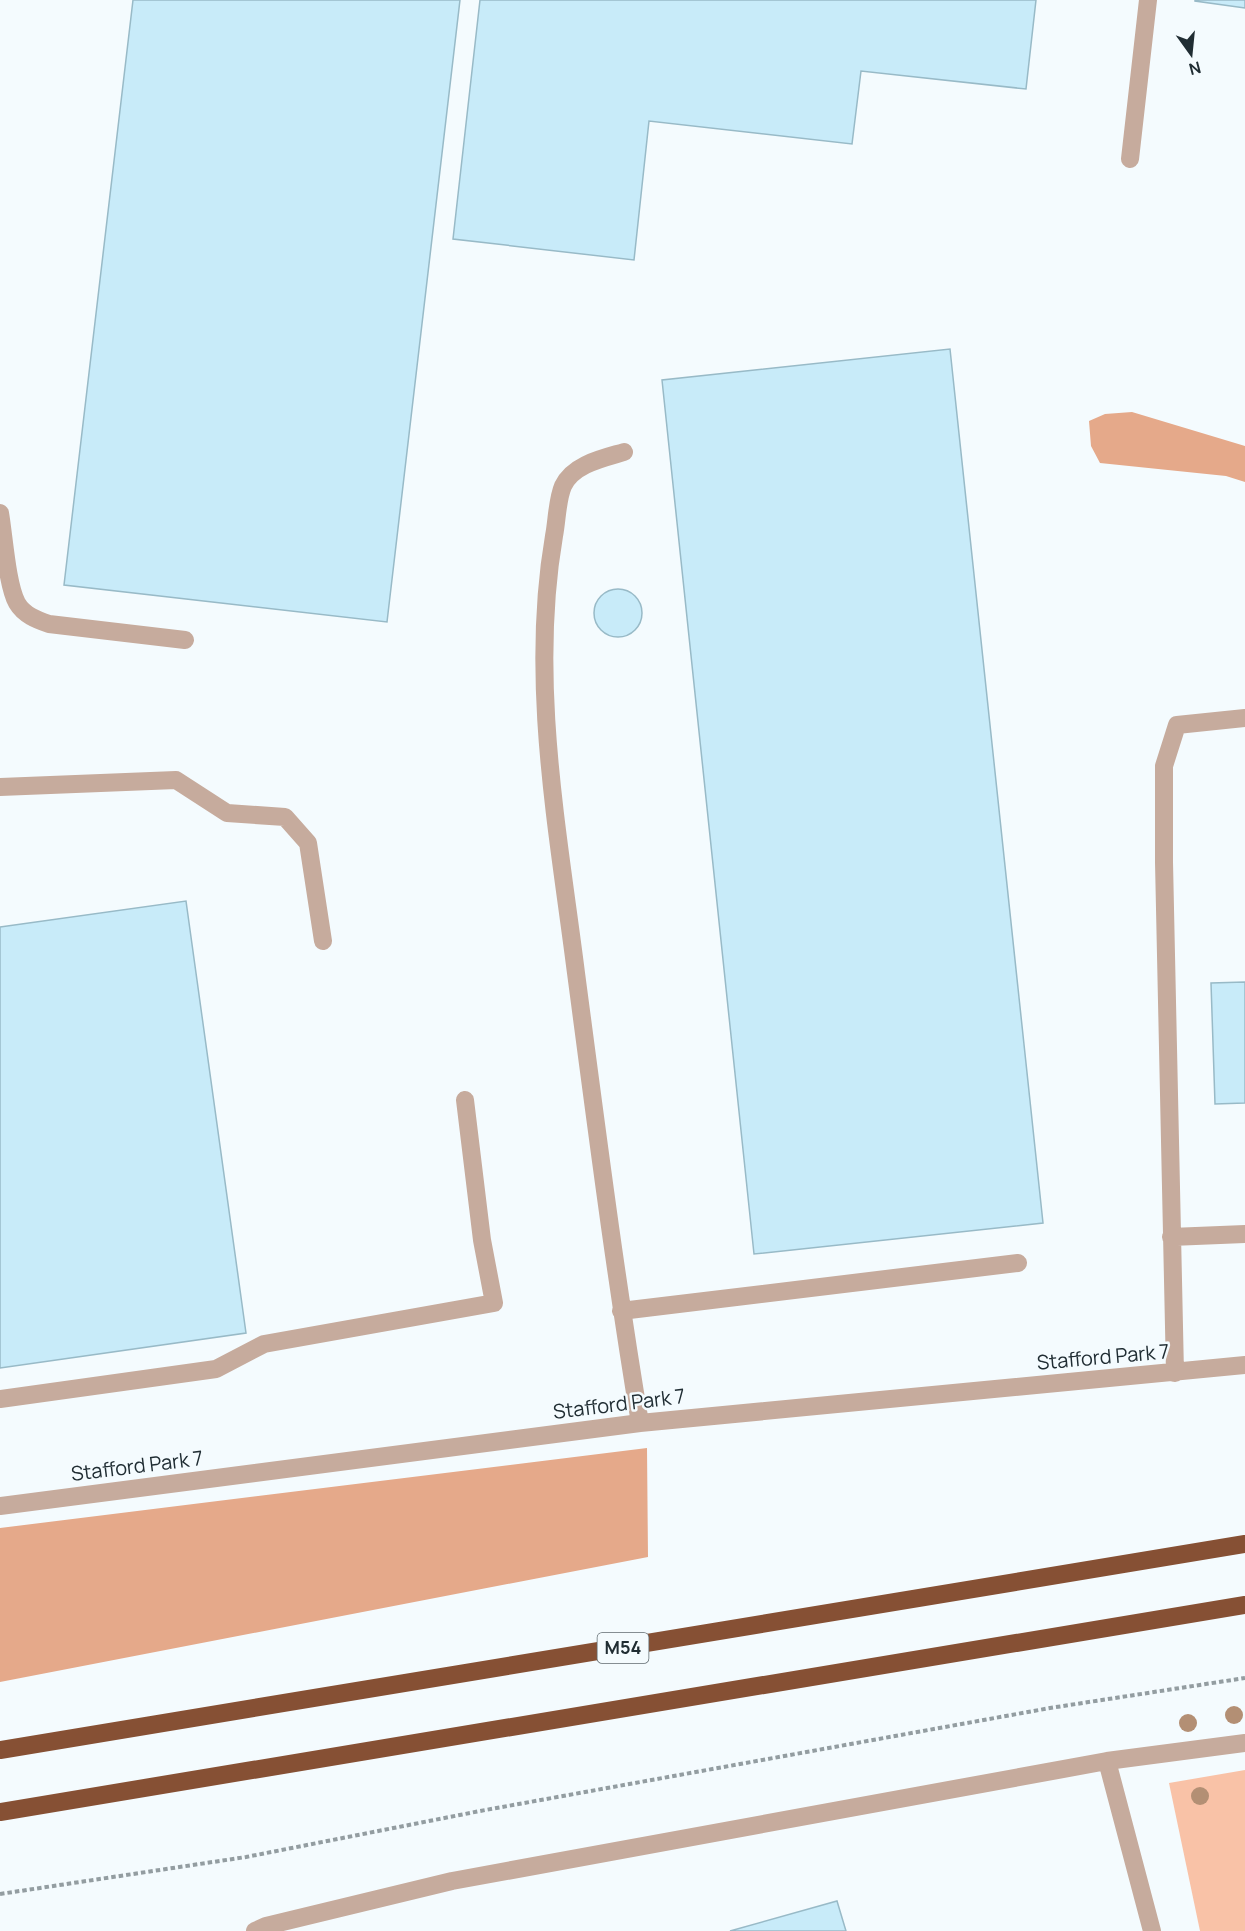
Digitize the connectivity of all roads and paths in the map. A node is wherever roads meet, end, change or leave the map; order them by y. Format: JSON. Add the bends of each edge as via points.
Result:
{"nodes":[{"id":1,"x":1148,"y":0,"type":"edge"},
{"id":2,"x":1130,"y":159,"type":"dead end"},
{"id":3,"x":624,"y":452,"type":"dead end"},
{"id":4,"x":0,"y":513,"type":"edge"},
{"id":5,"x":185,"y":640,"type":"dead end"},
{"id":6,"x":1245,"y":718,"type":"edge"},
{"id":7,"x":0,"y":787,"type":"edge"},
{"id":8,"x":323,"y":941,"type":"dead end"},
{"id":9,"x":465,"y":1100,"type":"dead end"},
{"id":10,"x":1245,"y":1234,"type":"edge"},
{"id":11,"x":1171,"y":1237,"type":"junction"},
{"id":12,"x":1018,"y":1263,"type":"dead end"},
{"id":13,"x":621,"y":1311,"type":"junction"},
{"id":14,"x":1245,"y":1365,"type":"edge"},
{"id":15,"x":1175,"y":1373,"type":"junction"},
{"id":16,"x":0,"y":1399,"type":"edge"},
{"id":17,"x":640,"y":1423,"type":"junction"},
{"id":18,"x":0,"y":1506,"type":"edge"},
{"id":19,"x":1245,"y":1544,"type":"edge"},
{"id":20,"x":1245,"y":1605,"type":"edge"},
{"id":21,"x":1245,"y":1678,"type":"edge"},
{"id":22,"x":1245,"y":1743,"type":"edge"},
{"id":23,"x":0,"y":1750,"type":"edge"},
{"id":24,"x":1107,"y":1761,"type":"junction"},
{"id":25,"x":0,"y":1812,"type":"edge"},
{"id":26,"x":0,"y":1894,"type":"edge"},
{"id":27,"x":255,"y":1931,"type":"edge"},
{"id":28,"x":1152,"y":1931,"type":"edge"}],
"edges":[{"from":1,"to":2,"type":"street"},
{"from":3,"to":13,"type":"street","via":[[585,464],[564,485],[549,567],[544,670],[553,791]]},
{"from":4,"to":5,"type":"street","via":[[12,588],[18,604],[33,619]]},
{"from":6,"to":11,"type":"street","via":[[1178,725],[1164,766]]},
{"from":7,"to":8,"type":"street","via":[[176,780],[227,813],[285,817],[308,843]]},
{"from":9,"to":16,"type":"street","via":[[494,1303],[264,1344],[216,1369]]},
{"from":10,"to":11,"type":"street"},
{"from":11,"to":15,"type":"street"},
{"from":12,"to":13,"type":"street"},
{"from":13,"to":17,"type":"street"},
{"from":14,"to":15,"type":"street","name":"Stafford Park 7"},
{"from":15,"to":17,"type":"street","name":"Stafford Park 7"},
{"from":17,"to":18,"type":"street","name":"Stafford Park 7"},
{"from":19,"to":23,"type":"highway","number":"M54"},
{"from":20,"to":25,"type":"highway"},
{"from":21,"to":26,"type":"path","via":[[1026,1713],[246,1857]]},
{"from":22,"to":24,"type":"street"},
{"from":24,"to":27,"type":"street","via":[[452,1881]]},
{"from":24,"to":28,"type":"street"}]}
